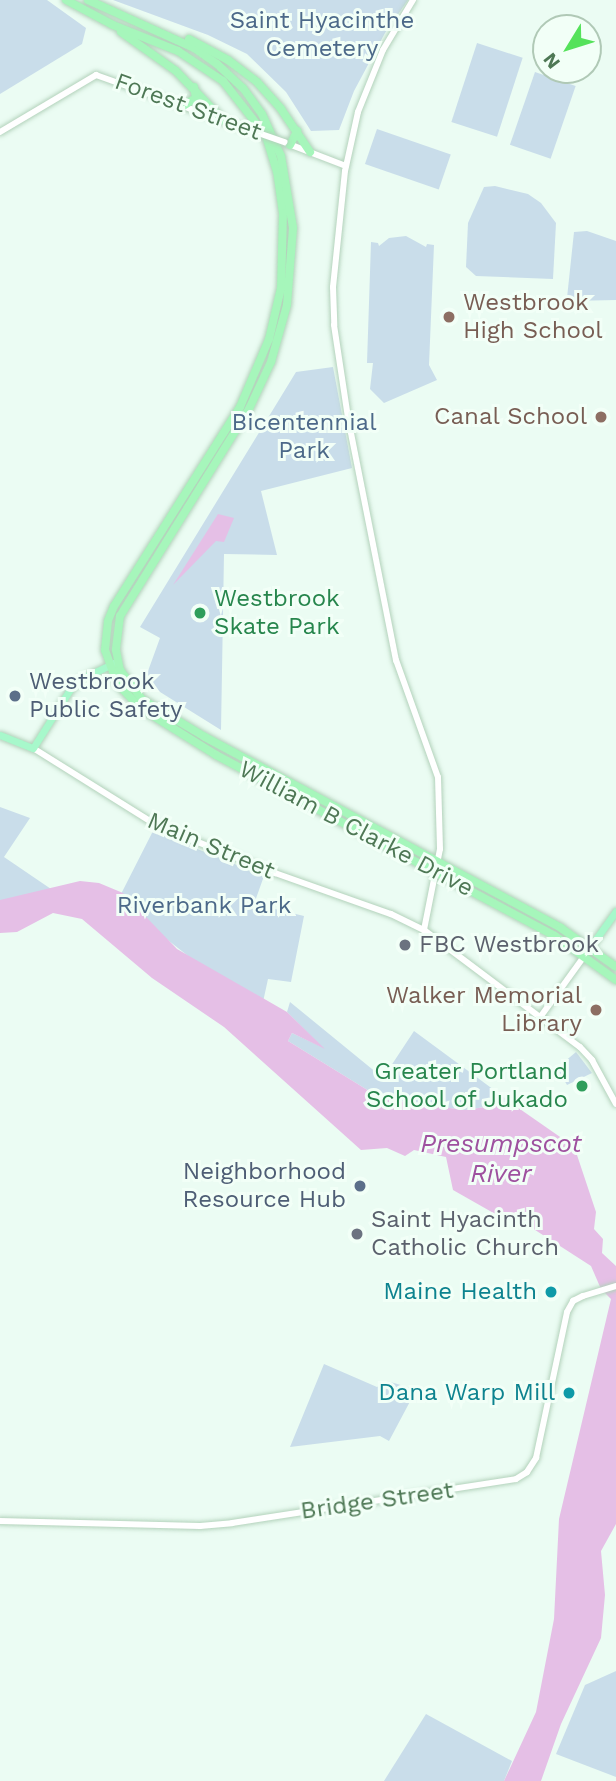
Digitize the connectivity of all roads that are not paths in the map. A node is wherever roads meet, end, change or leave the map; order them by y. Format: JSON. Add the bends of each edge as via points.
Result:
{"nodes":[{"id":1,"x":66,"y":0,"type":"edge"},
{"id":2,"x":88,"y":0,"type":"edge"},
{"id":3,"x":413,"y":0,"type":"edge"},
{"id":4,"x":113,"y":25,"type":"junction"},
{"id":5,"x":158,"y":31,"type":"junction"},
{"id":6,"x":194,"y":87,"type":"junction"},
{"id":7,"x":183,"y":106,"type":"junction"},
{"id":8,"x":224,"y":121,"type":"junction"},
{"id":9,"x":297,"y":131,"type":"junction"},
{"id":10,"x":0,"y":132,"type":"edge"},
{"id":11,"x":287,"y":144,"type":"junction"},
{"id":12,"x":310,"y":152,"type":"junction"},
{"id":13,"x":346,"y":166,"type":"junction"},
{"id":14,"x":118,"y":662,"type":"junction"},
{"id":15,"x":108,"y":665,"type":"junction"},
{"id":16,"x":0,"y":735,"type":"edge"},
{"id":17,"x":33,"y":748,"type":"junction"},
{"id":18,"x":438,"y":863,"type":"junction"},
{"id":19,"x":437,"y":872,"type":"junction"},
{"id":20,"x":616,"y":911,"type":"edge"},
{"id":21,"x":424,"y":930,"type":"junction"},
{"id":22,"x":587,"y":951,"type":"junction"},
{"id":23,"x":616,"y":968,"type":"edge"},
{"id":24,"x":616,"y":980,"type":"edge"},
{"id":25,"x":541,"y":1016,"type":"junction"},
{"id":26,"x":616,"y":1104,"type":"edge"},
{"id":27,"x":616,"y":1286,"type":"edge"},
{"id":28,"x":0,"y":1521,"type":"edge"}],
"edges":[{"from":1,"to":4,"type":"highway"},
{"from":2,"to":5,"type":"highway"},
{"from":3,"to":13,"type":"main road","via":[[371,76]]},
{"from":4,"to":6,"type":"highway"},
{"from":4,"to":15,"type":"highway","via":[[195,60],[243,103],[266,136],[273,158],[282,199],[284,243],[279,303],[256,376],[114,606],[106,638]]},
{"from":5,"to":9,"type":"highway","via":[[202,45],[238,67],[274,100]]},
{"from":5,"to":14,"type":"highway","via":[[218,64],[262,114],[282,156],[289,186],[293,260],[287,305],[264,378],[120,616]]},
{"from":6,"to":7,"type":"highway","via":[[196,98]]},
{"from":6,"to":8,"type":"highway"},
{"from":7,"to":8,"type":"main road","name":"Forest Street"},
{"from":7,"to":10,"type":"main road","name":"Forest Street","via":[[96,75]]},
{"from":8,"to":11,"type":"main road","name":"Forest Street","bridge":true},
{"from":9,"to":11,"type":"highway"},
{"from":9,"to":12,"type":"highway"},
{"from":11,"to":12,"type":"main road","name":"Forest Street"},
{"from":12,"to":13,"type":"main road","name":"Forest Street"},
{"from":13,"to":18,"type":"main road","via":[[332,286],[339,364],[396,660],[438,777]]},
{"from":14,"to":15,"type":"main road"},
{"from":14,"to":18,"type":"highway","name":"William B Clarke Drive","via":[[133,690],[156,708]]},
{"from":15,"to":17,"type":"main road","via":[[71,688]]},
{"from":15,"to":19,"type":"highway","name":"William B Clarke Drive","via":[[128,697],[151,715]]},
{"from":16,"to":17,"type":"main road","name":"Main Street"},
{"from":17,"to":21,"type":"main road","name":"Main Street","via":[[158,826]]},
{"from":18,"to":19,"type":"main road"},
{"from":18,"to":22,"type":"highway","name":"William B Clarke Drive","via":[[552,923]]},
{"from":19,"to":21,"type":"main road"},
{"from":19,"to":22,"type":"highway","name":"William B Clarke Drive"},
{"from":20,"to":22,"type":"main road"},
{"from":21,"to":25,"type":"main road","name":"Main Street"},
{"from":22,"to":23,"type":"highway","name":"William B Clarke Drive"},
{"from":22,"to":24,"type":"highway","name":"William B Clarke Drive"},
{"from":22,"to":25,"type":"main road"},
{"from":25,"to":26,"type":"main road","name":"Main Street","via":[[592,1060]]},
{"from":27,"to":28,"type":"main road","name":"Bridge Street","via":[[573,1301],[567,1312],[536,1458],[516,1479],[200,1526]]}]}
